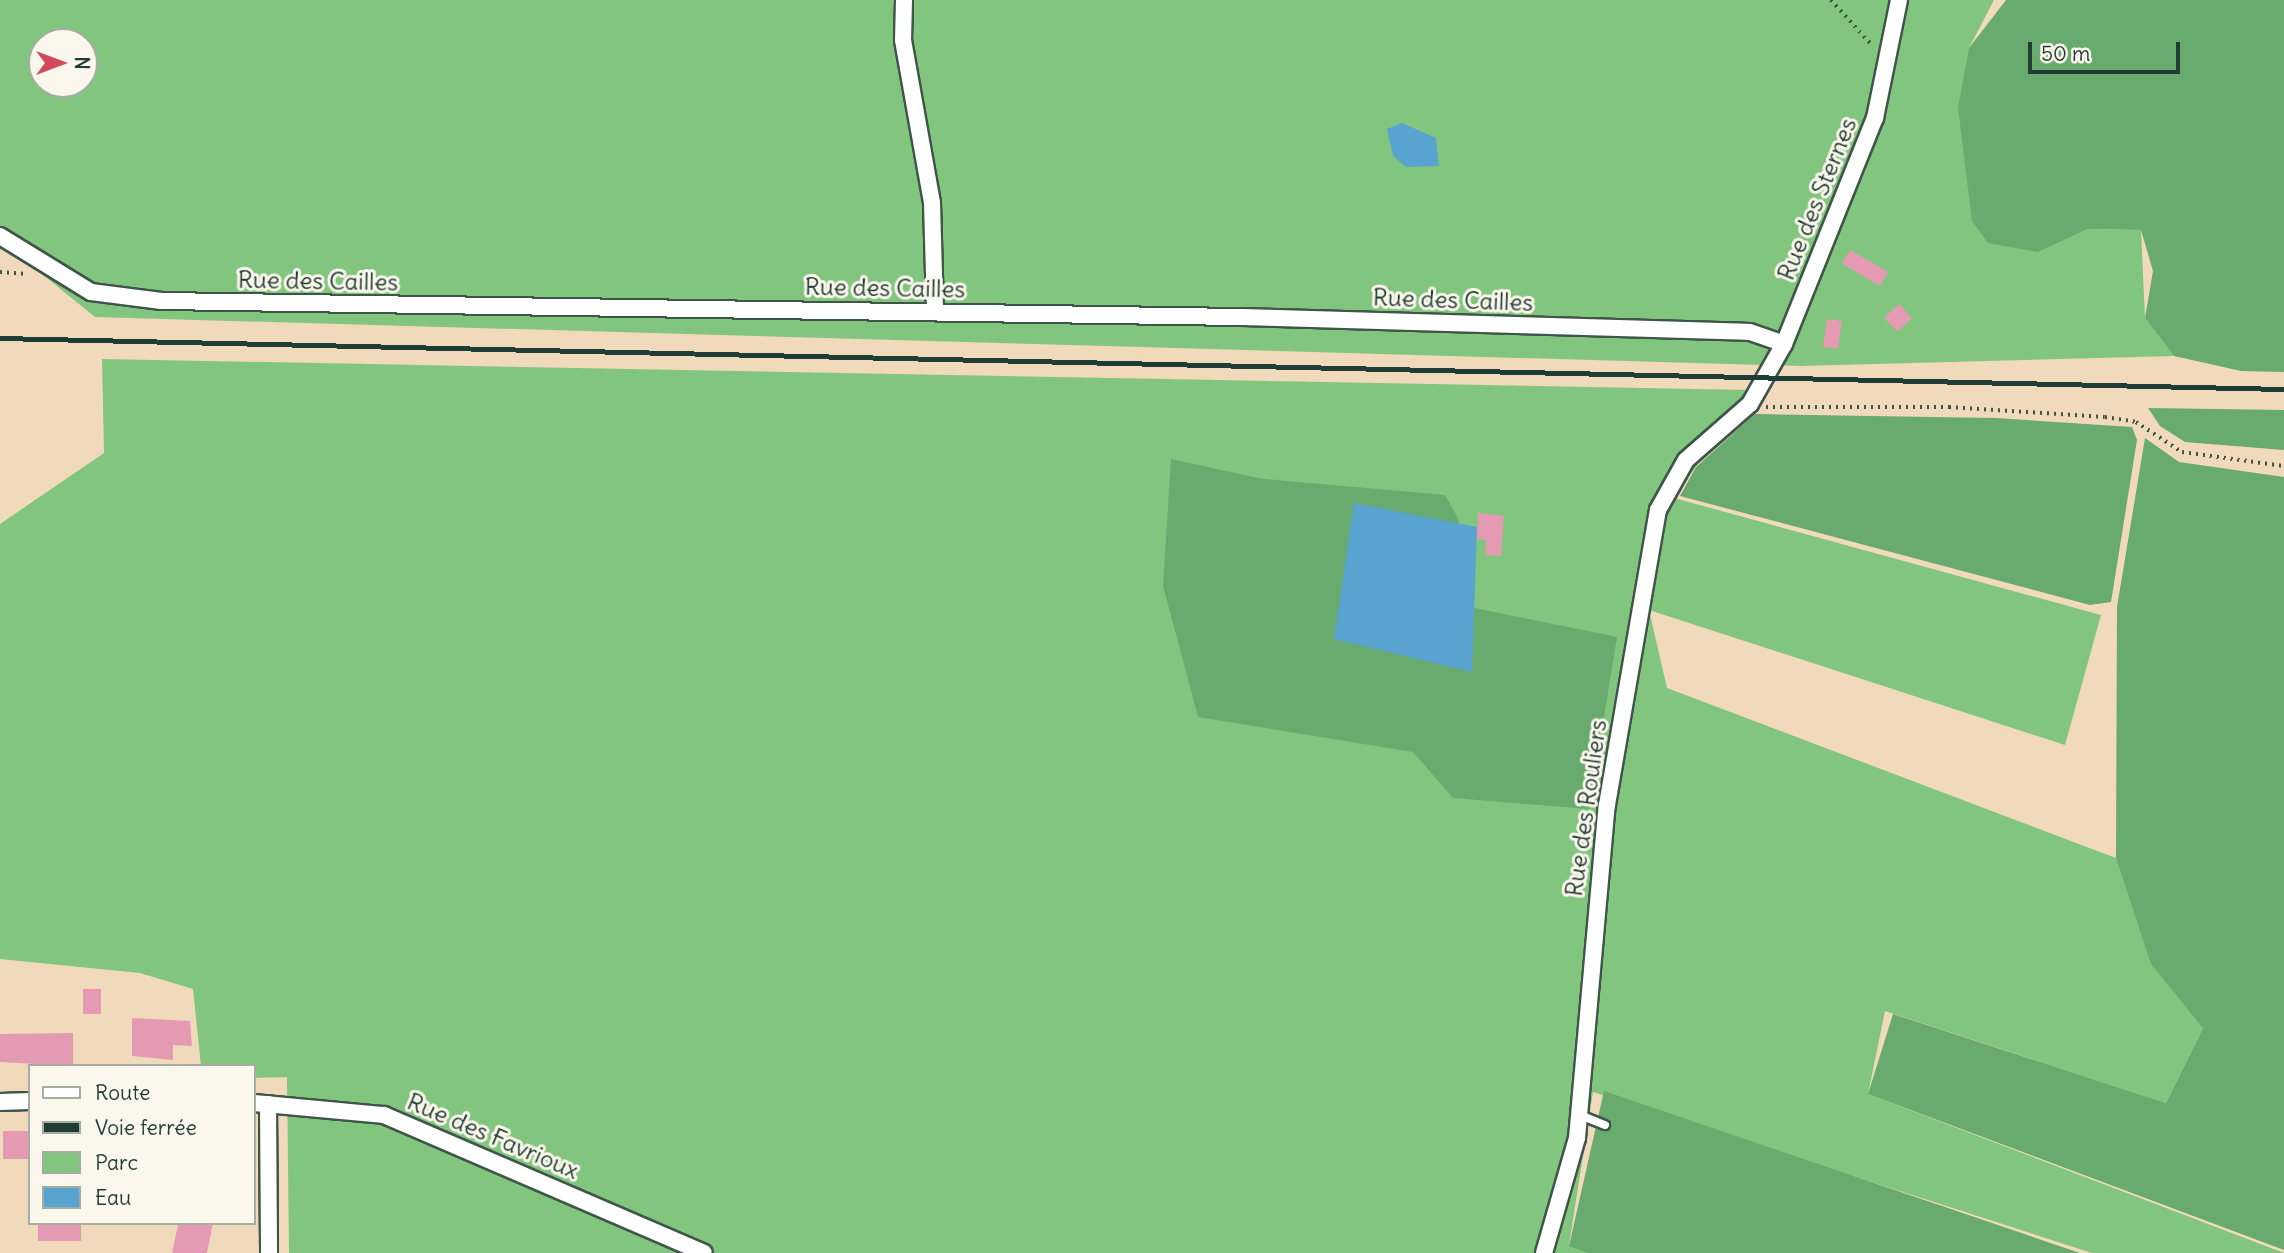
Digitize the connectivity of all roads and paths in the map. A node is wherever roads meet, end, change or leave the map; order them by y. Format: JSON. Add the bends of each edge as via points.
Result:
{"nodes":[{"id":1,"x":904,"y":0,"type":"edge"},
{"id":2,"x":1831,"y":0,"type":"edge"},
{"id":3,"x":1899,"y":0,"type":"edge"},
{"id":4,"x":1871,"y":53,"type":"dead end"},
{"id":5,"x":0,"y":236,"type":"edge"},
{"id":6,"x":0,"y":272,"type":"edge"},
{"id":7,"x":27,"y":274,"type":"dead end"},
{"id":8,"x":935,"y":311,"type":"junction"},
{"id":9,"x":1784,"y":344,"type":"junction"},
{"id":10,"x":1751,"y":404,"type":"junction"},
{"id":11,"x":2284,"y":466,"type":"edge"},
{"id":12,"x":28,"y":1101,"type":"edge"},
{"id":13,"x":0,"y":1102,"type":"edge"},
{"id":14,"x":261,"y":1104,"type":"edge"},
{"id":15,"x":1580,"y":1115,"type":"junction"},
{"id":16,"x":1605,"y":1125,"type":"dead end"},
{"id":17,"x":269,"y":1253,"type":"edge"},
{"id":18,"x":704,"y":1253,"type":"edge"},
{"id":19,"x":1544,"y":1253,"type":"edge"}],
"edges":[{"from":1,"to":8,"type":"street","via":[[904,40],[932,203]]},
{"from":2,"to":4,"type":"path","via":[[1866,34]]},
{"from":3,"to":9,"type":"street","name":"Rue des Sternes","via":[[1875,118]]},
{"from":5,"to":8,"type":"street","name":"Rue des Cailles","via":[[91,292],[161,301]]},
{"from":6,"to":7,"type":"path"},
{"from":8,"to":9,"type":"street","name":"Rue des Cailles","via":[[1750,332]]},
{"from":9,"to":10,"type":"street","name":"Rue des Sternes"},
{"from":10,"to":11,"type":"path","via":[[1949,407],[2125,420],[2182,452]]},
{"from":10,"to":15,"type":"street","name":"Rue des Rouliers","via":[[1686,460],[1667,488],[1651,533],[1599,869]]},
{"from":12,"to":13,"type":"street"},
{"from":14,"to":17,"type":"street"},
{"from":14,"to":18,"type":"street","name":"Rue des Favrioux","via":[[384,1115]]},
{"from":15,"to":16,"type":"lane"},
{"from":15,"to":19,"type":"street","name":"Rue des Rouliers"}]}
